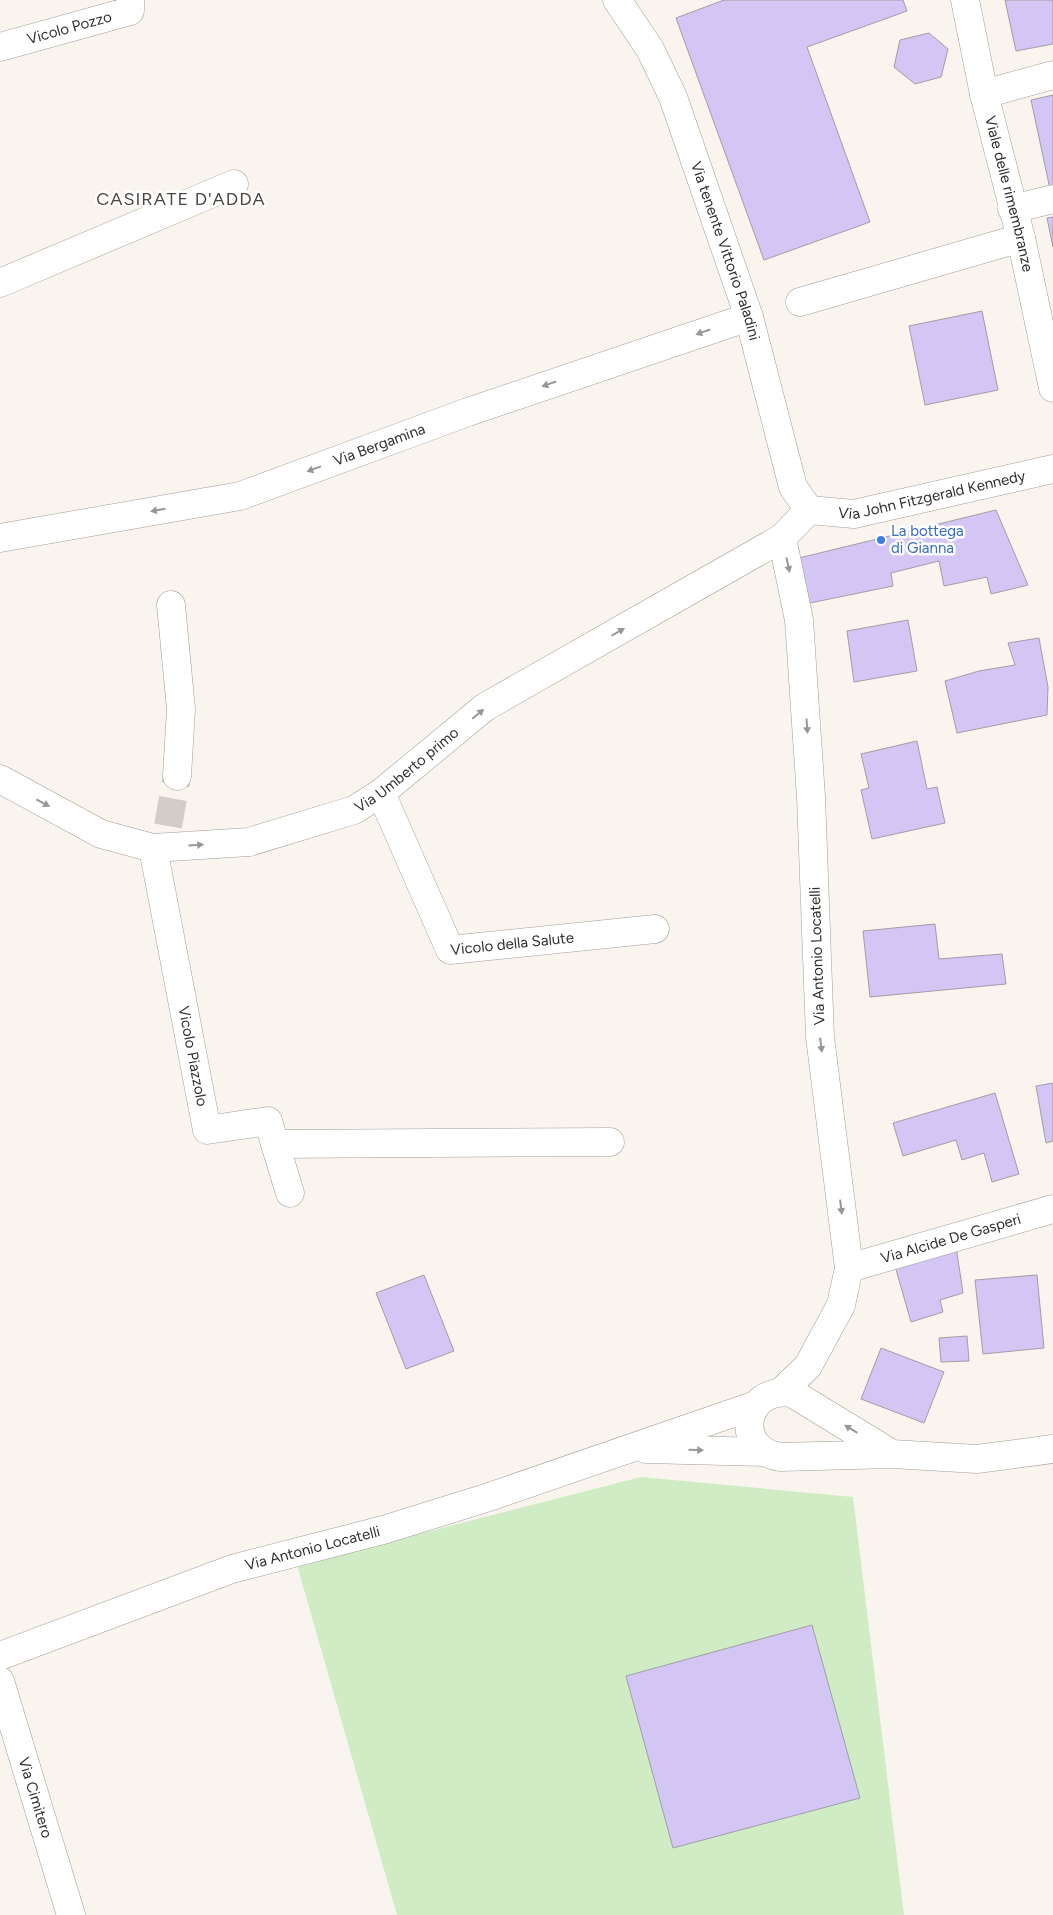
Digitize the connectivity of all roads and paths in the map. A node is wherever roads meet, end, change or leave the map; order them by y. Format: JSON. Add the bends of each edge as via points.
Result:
{"nodes":[{"id":1,"x":130,"y":0,"type":"edge"},
{"id":2,"x":617,"y":0,"type":"edge"},
{"id":3,"x":965,"y":0,"type":"edge"},
{"id":4,"x":0,"y":48,"type":"edge"},
{"id":5,"x":1053,"y":75,"type":"edge"},
{"id":6,"x":984,"y":94,"type":"junction"},
{"id":7,"x":234,"y":184,"type":"dead end"},
{"id":8,"x":1053,"y":199,"type":"edge"},
{"id":9,"x":1012,"y":209,"type":"junction"},
{"id":10,"x":1021,"y":238,"type":"junction"},
{"id":11,"x":0,"y":283,"type":"edge"},
{"id":12,"x":800,"y":302,"type":"dead end"},
{"id":13,"x":749,"y":317,"type":"junction"},
{"id":14,"x":1053,"y":388,"type":"edge"},
{"id":15,"x":1053,"y":469,"type":"edge"},
{"id":16,"x":809,"y":510,"type":"junction"},
{"id":17,"x":0,"y":538,"type":"edge"},
{"id":18,"x":782,"y":538,"type":"junction"},
{"id":19,"x":171,"y":606,"type":"dead end"},
{"id":20,"x":177,"y":776,"type":"tunnel mouth"},
{"id":21,"x":0,"y":780,"type":"edge"},
{"id":22,"x":381,"y":793,"type":"junction"},
{"id":23,"x":161,"y":840,"type":"junction"},
{"id":24,"x":655,"y":929,"type":"dead end"},
{"id":25,"x":610,"y":1142,"type":"dead end"},
{"id":26,"x":275,"y":1144,"type":"junction"},
{"id":27,"x":290,"y":1193,"type":"dead end"},
{"id":28,"x":1053,"y":1209,"type":"edge"},
{"id":29,"x":848,"y":1268,"type":"junction"},
{"id":30,"x":781,"y":1392,"type":"junction"},
{"id":31,"x":756,"y":1405,"type":"junction"},
{"id":32,"x":1053,"y":1448,"type":"edge"},
{"id":33,"x":629,"y":1449,"type":"junction"},
{"id":34,"x":764,"y":1452,"type":"junction"},
{"id":35,"x":892,"y":1454,"type":"junction"},
{"id":36,"x":0,"y":1656,"type":"edge"},
{"id":37,"x":0,"y":1681,"type":"edge"},
{"id":38,"x":72,"y":1915,"type":"edge"}],
"edges":[{"from":1,"to":4,"type":"street","name":"Vicolo Pozzo","via":[[130,11]]},
{"from":2,"to":13,"type":"street","name":"Via tenente Vittorio Paladini","via":[[650,49],[673,97]]},
{"from":3,"to":6,"type":"street","name":"Viale delle rimembranze"},
{"from":5,"to":6,"type":"street"},
{"from":6,"to":9,"type":"street","name":"Viale delle rimembranze"},
{"from":7,"to":11,"type":"street"},
{"from":8,"to":9,"type":"street"},
{"from":9,"to":10,"type":"street","name":"Viale delle rimembranze"},
{"from":10,"to":12,"type":"street"},
{"from":10,"to":14,"type":"street","name":"Viale delle rimembranze"},
{"from":13,"to":16,"type":"street","name":"Via tenente Vittorio Paladini","via":[[794,486]]},
{"from":13,"to":17,"type":"street","name":"Via Bergamina","one_way":true,"via":[[468,412],[240,496]]},
{"from":15,"to":16,"type":"street","name":"Via John Fitzgerald Kennedy","via":[[854,514]]},
{"from":16,"to":18,"type":"street"},
{"from":22,"to":18,"type":"street","name":"Via Umberto primo","one_way":true,"via":[[485,708]]},
{"from":18,"to":29,"type":"street","name":"Via Antonio Locatelli","one_way":true,"via":[[799,620],[811,796],[820,1037]]},
{"from":19,"to":20,"type":"street","via":[[181,709]]},
{"from":21,"to":23,"type":"street","name":"Via Umberto primo","one_way":true,"via":[[101,834]]},
{"from":23,"to":22,"type":"street","name":"Via Umberto primo","one_way":true,"via":[[249,842],[354,810]]},
{"from":22,"to":24,"type":"street","name":"Vicolo della Salute","via":[[450,950]]},
{"from":23,"to":26,"type":"street","name":"Vicolo Piazzolo","via":[[207,1130],[268,1121]]},
{"from":25,"to":26,"type":"street"},
{"from":26,"to":27,"type":"street","name":"Vicolo Piazzolo"},
{"from":28,"to":29,"type":"street","name":"Via Alcide De Gasperi"},
{"from":29,"to":30,"type":"street","name":"Via Antonio Locatelli","via":[[841,1305],[808,1366]]},
{"from":30,"to":31,"type":"street","name":"Via Antonio Locatelli","via":[[763,1398]]},
{"from":35,"to":30,"type":"street","one_way":true,"via":[[810,1404]]},
{"from":31,"to":33,"type":"street","name":"Via Antonio Locatelli"},
{"from":31,"to":34,"type":"street","via":[[749,1424],[751,1436]]},
{"from":32,"to":35,"type":"street","name":"Via Antonio Locatelli","via":[[977,1459]]},
{"from":33,"to":34,"type":"street","name":"Via Antonio Locatelli","one_way":true},
{"from":33,"to":36,"type":"street","name":"Via Antonio Locatelli","via":[[383,1530],[232,1569]]},
{"from":34,"to":35,"type":"street","name":"Via Antonio Locatelli","via":[[781,1457]]},
{"from":37,"to":38,"type":"street","name":"Via Cimitero"}]}
